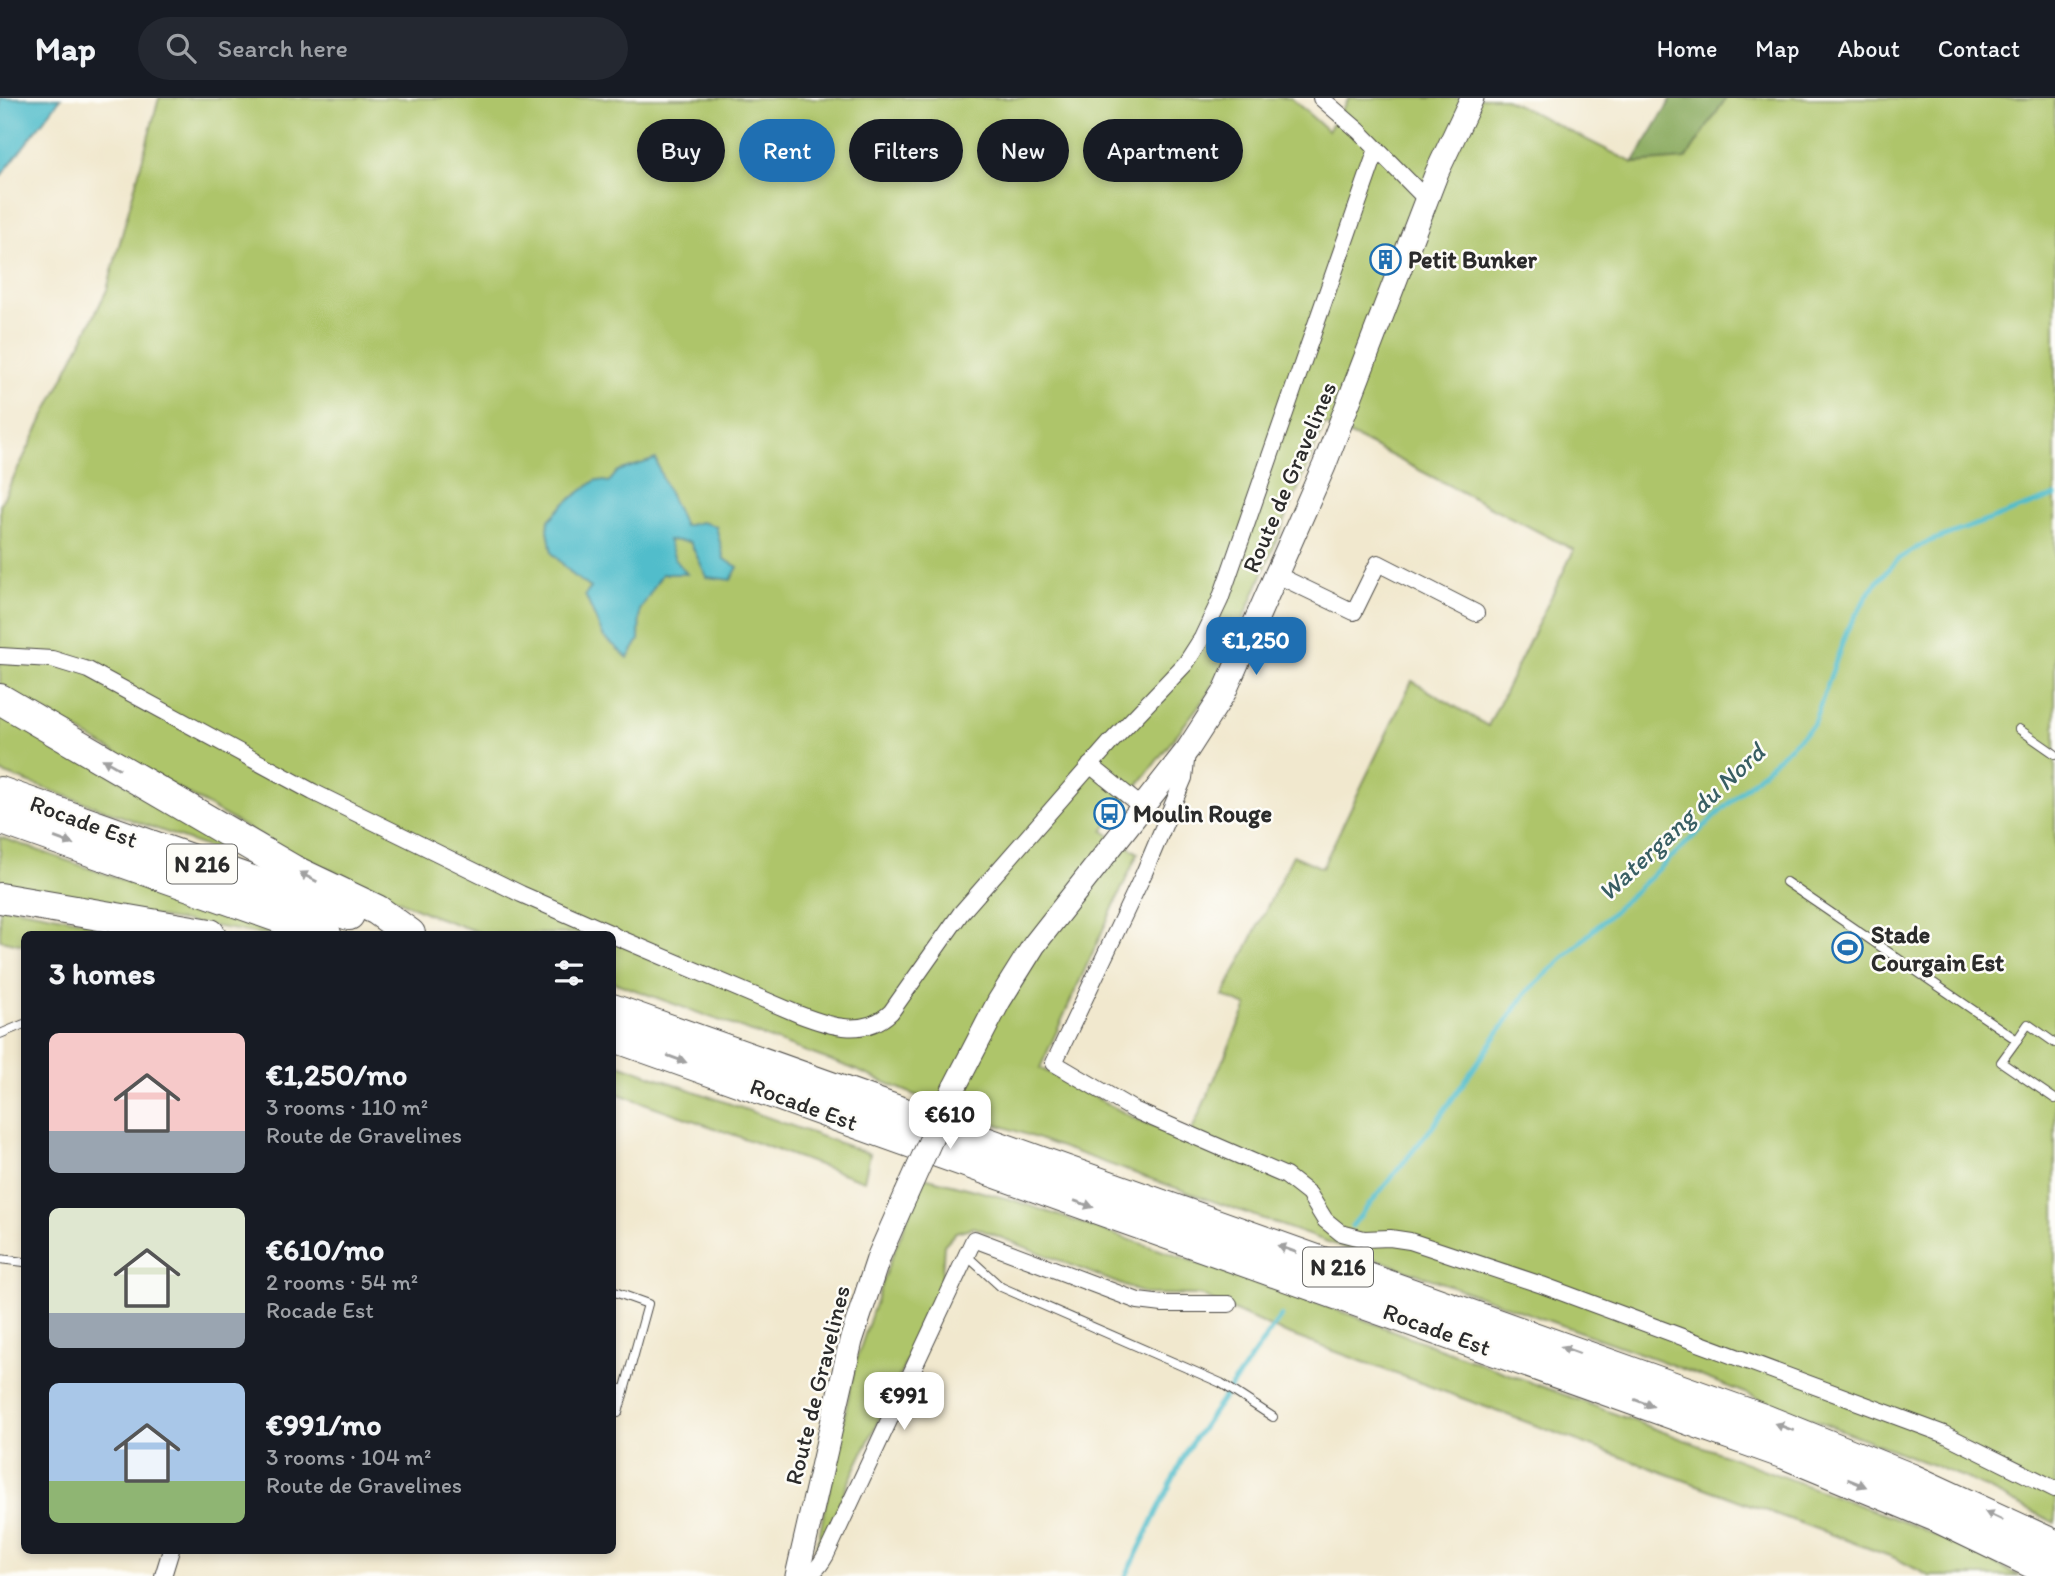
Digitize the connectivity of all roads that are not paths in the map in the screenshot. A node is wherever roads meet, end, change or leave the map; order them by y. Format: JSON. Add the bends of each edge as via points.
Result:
{"nodes":[{"id":1,"x":1321,"y":98,"type":"edge"},
{"id":2,"x":1472,"y":98,"type":"edge"},
{"id":3,"x":1377,"y":149,"type":"junction"},
{"id":4,"x":1426,"y":199,"type":"junction"},
{"id":5,"x":1277,"y":575,"type":"junction"},
{"id":6,"x":1476,"y":612,"type":"dead end"},
{"id":7,"x":0,"y":656,"type":"edge"},
{"id":8,"x":0,"y":699,"type":"edge"},
{"id":9,"x":2019,"y":729,"type":"dead end"},
{"id":10,"x":1188,"y":749,"type":"junction"},
{"id":11,"x":2055,"y":754,"type":"edge"},
{"id":12,"x":1090,"y":765,"type":"junction"},
{"id":13,"x":0,"y":792,"type":"edge"},
{"id":14,"x":1142,"y":807,"type":"junction"},
{"id":15,"x":0,"y":819,"type":"edge"},
{"id":16,"x":1786,"y":882,"type":"dead end"},
{"id":17,"x":0,"y":898,"type":"edge"},
{"id":18,"x":192,"y":931,"type":"edge"},
{"id":19,"x":317,"y":931,"type":"edge"},
{"id":20,"x":399,"y":931,"type":"edge"},
{"id":21,"x":404,"y":931,"type":"edge"},
{"id":22,"x":603,"y":931,"type":"edge"},
{"id":23,"x":616,"y":937,"type":"edge"},
{"id":24,"x":616,"y":1010,"type":"edge"},
{"id":25,"x":21,"y":1025,"type":"edge"},
{"id":26,"x":0,"y":1034,"type":"edge"},
{"id":27,"x":616,"y":1037,"type":"edge"},
{"id":28,"x":2017,"y":1040,"type":"junction"},
{"id":29,"x":2055,"y":1043,"type":"edge"},
{"id":30,"x":2055,"y":1099,"type":"edge"},
{"id":31,"x":966,"y":1255,"type":"junction"},
{"id":32,"x":0,"y":1259,"type":"edge"},
{"id":33,"x":21,"y":1262,"type":"edge"},
{"id":34,"x":616,"y":1293,"type":"edge"},
{"id":35,"x":1229,"y":1304,"type":"dead end"},
{"id":36,"x":616,"y":1388,"type":"edge"},
{"id":37,"x":624,"y":1390,"type":"junction"},
{"id":38,"x":618,"y":1413,"type":"dead end"},
{"id":39,"x":1273,"y":1417,"type":"dead end"},
{"id":40,"x":2055,"y":1489,"type":"edge"},
{"id":41,"x":2055,"y":1545,"type":"edge"},
{"id":42,"x":170,"y":1554,"type":"edge"},
{"id":43,"x":2055,"y":1574,"type":"edge"},
{"id":44,"x":797,"y":1575,"type":"edge"},
{"id":45,"x":163,"y":1576,"type":"edge"}],
"edges":[{"from":1,"to":3,"type":"street"},
{"from":2,"to":4,"type":"main road","name":"Route de Gravelines"},
{"from":3,"to":4,"type":"street"},
{"from":3,"to":12,"type":"street","via":[[1215,612],[1186,663]]},
{"from":4,"to":5,"type":"main road","name":"Route de Gravelines","via":[[1342,421]]},
{"from":5,"to":6,"type":"street","via":[[1354,612],[1378,564]]},
{"from":5,"to":10,"type":"main road","name":"Route de Gravelines","via":[[1224,693]]},
{"from":7,"to":22,"type":"street","via":[[52,659],[88,670],[313,792]]},
{"from":21,"to":8,"type":"highway","one_way":true,"via":[[377,910],[293,870]]},
{"from":9,"to":11,"type":"lane"},
{"from":10,"to":14,"type":"main road","name":"Route de Gravelines"},
{"from":10,"to":40,"type":"street","via":[[1184,778],[1137,890],[1054,1063],[1134,1110],[1286,1176],[1309,1194],[1325,1220],[1341,1233],[1410,1241],[1542,1285],[1944,1434]]},
{"from":12,"to":14,"type":"street"},
{"from":12,"to":23,"type":"street","via":[[961,913],[891,1012],[867,1027],[836,1027],[813,1020]]},
{"from":13,"to":20,"type":"highway","name":"Rocade Est","number":"N 216"},
{"from":14,"to":44,"type":"main road","name":"Route de Gravelines","bridge":true,"via":[[1025,958],[954,1088],[879,1256],[850,1341]]},
{"from":15,"to":19,"type":"highway","name":"Rocade Est","number":"N 216","one_way":true},
{"from":16,"to":28,"type":"lane"},
{"from":17,"to":18,"type":"highway"},
{"from":41,"to":24,"type":"highway","name":"Rocade Est","number":"N 216","one_way":true,"via":[[1912,1479],[1766,1420]]},
{"from":25,"to":26,"type":"lane"},
{"from":27,"to":43,"type":"highway","name":"Rocade Est","number":"N 216","one_way":true,"via":[[1747,1440],[1897,1500]]},
{"from":28,"to":29,"type":"lane","via":[[2028,1024]]},
{"from":28,"to":30,"type":"lane","via":[[2001,1062]]},
{"from":31,"to":35,"type":"street","via":[[974,1239],[1138,1301]]},
{"from":31,"to":39,"type":"lane","via":[[1001,1287],[1221,1383]]},
{"from":31,"to":44,"type":"street","via":[[826,1555],[816,1571]]},
{"from":32,"to":33,"type":"lane"},
{"from":34,"to":37,"type":"lane","via":[[648,1304]]},
{"from":36,"to":37,"type":"lane"},
{"from":37,"to":38,"type":"lane"},
{"from":42,"to":45,"type":"street"}]}
